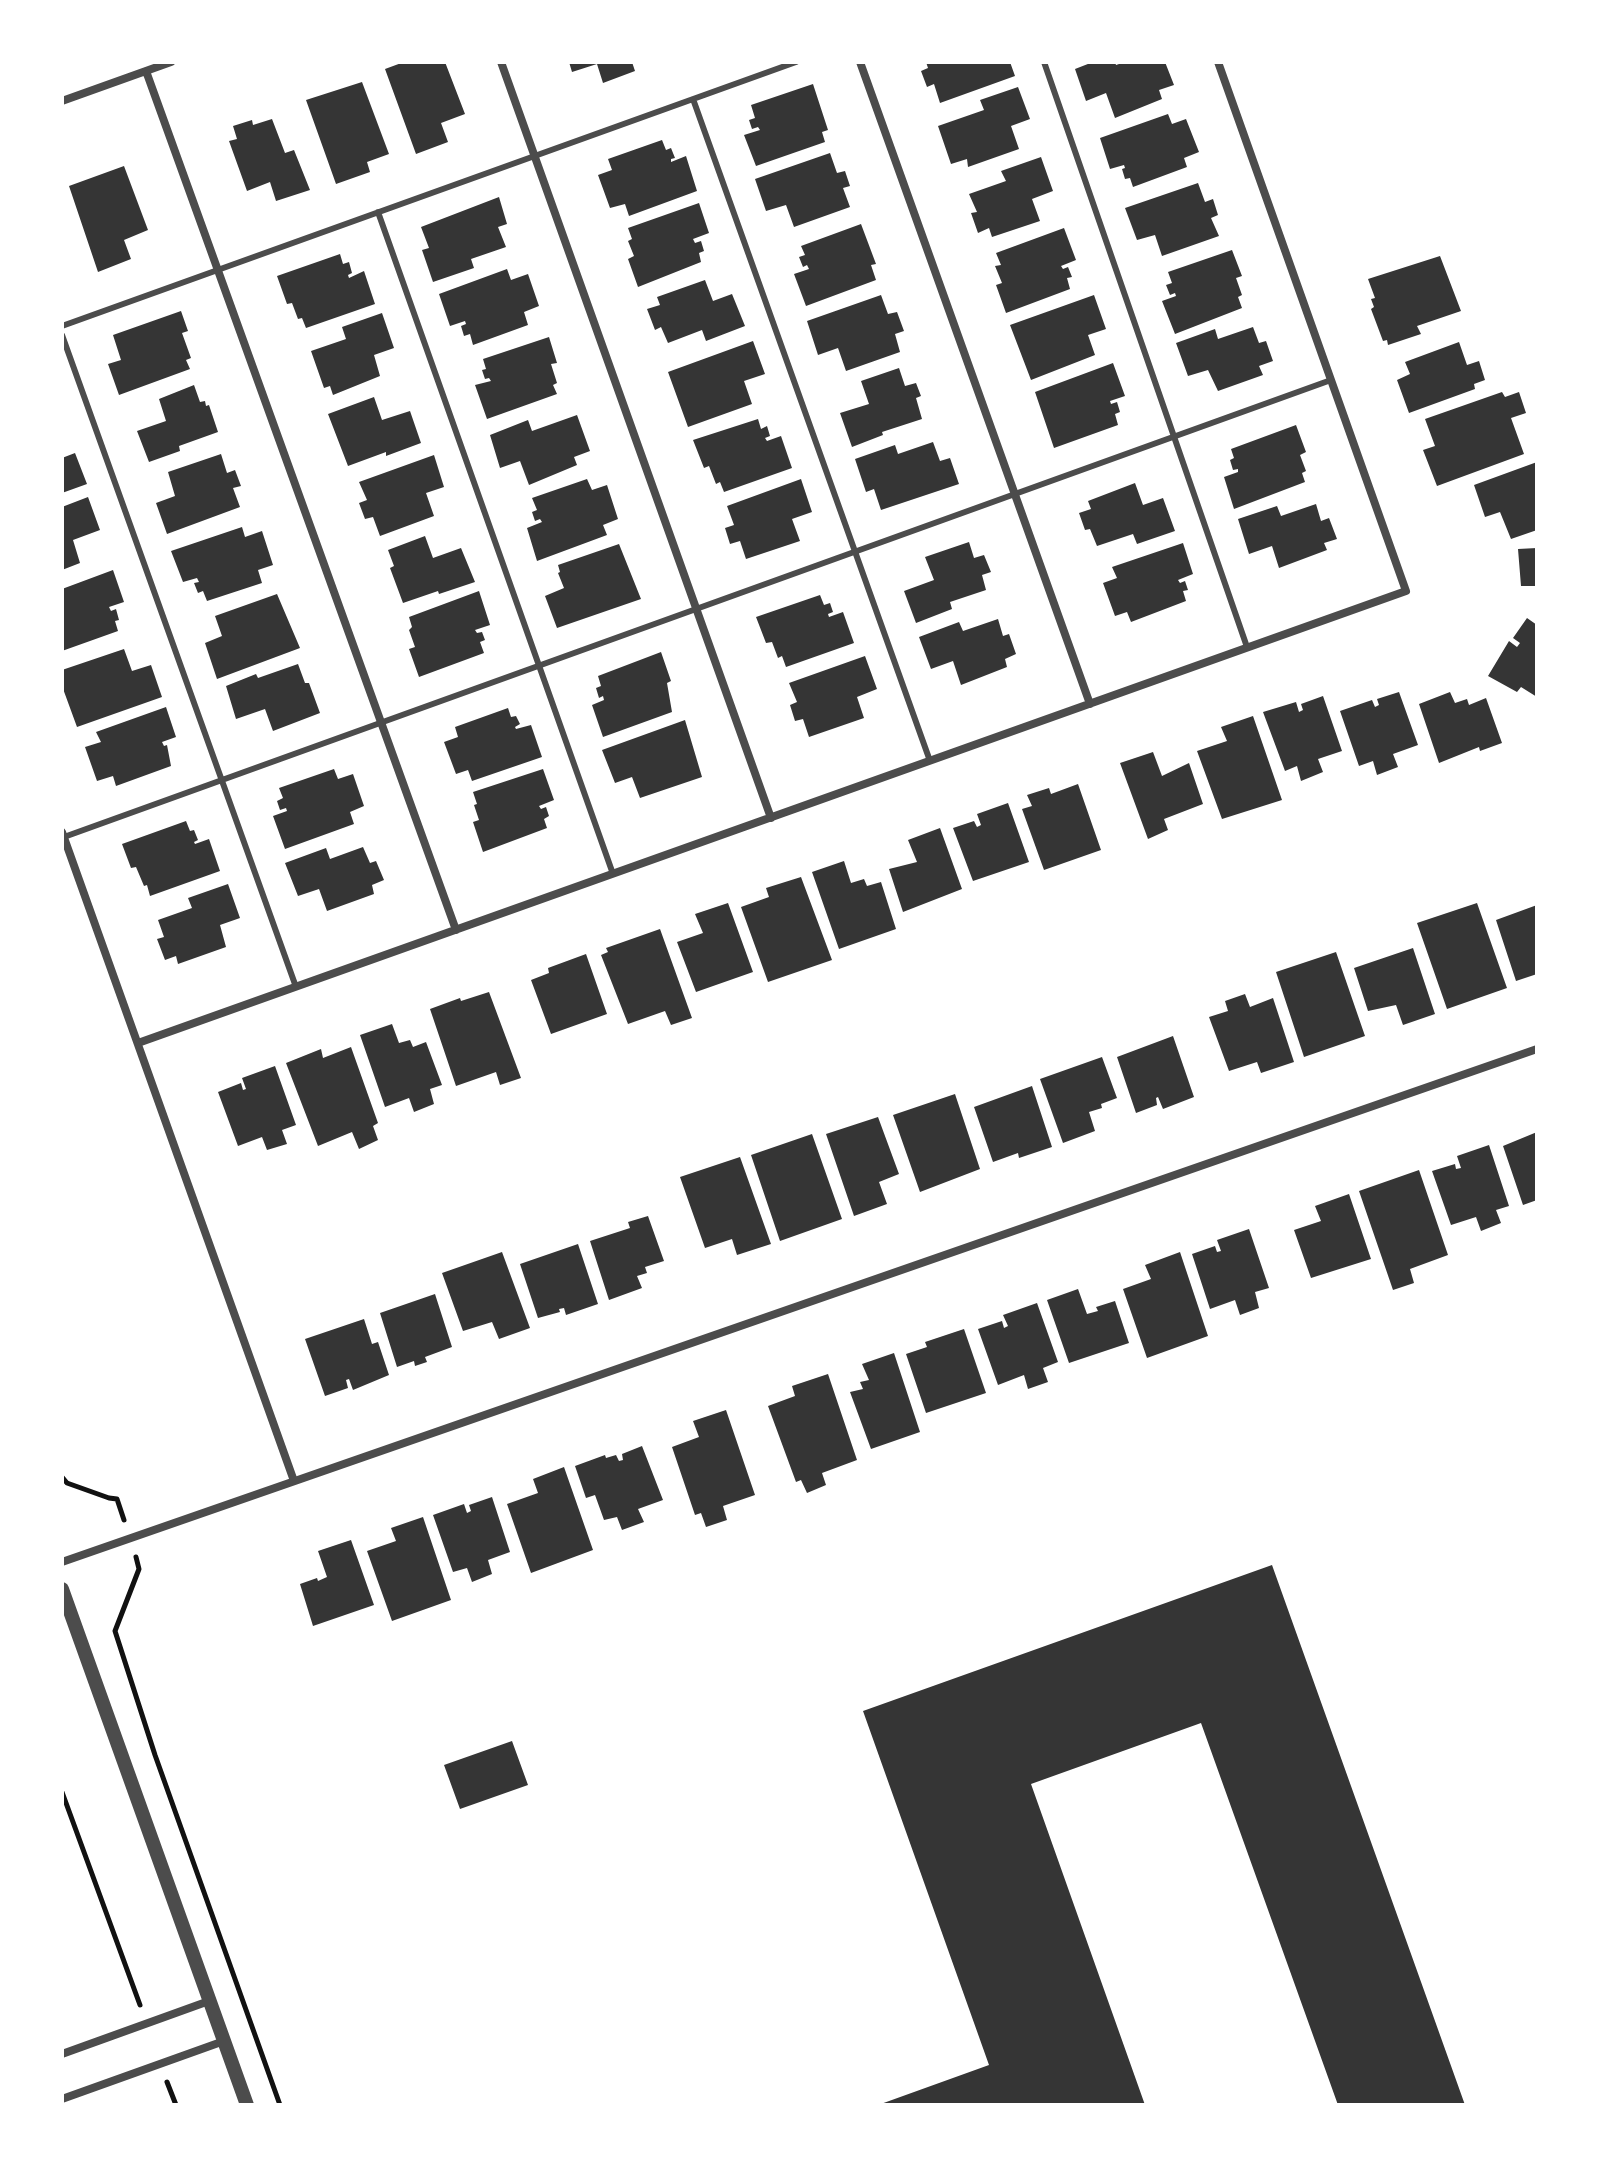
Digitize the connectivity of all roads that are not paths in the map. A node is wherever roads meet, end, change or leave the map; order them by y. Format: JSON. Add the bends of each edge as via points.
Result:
{"nodes":[{"id":1,"x":171,"y":62,"type":"edge"},
{"id":2,"x":501,"y":62,"type":"edge"},
{"id":3,"x":796,"y":62,"type":"edge"},
{"id":4,"x":860,"y":62,"type":"edge"},
{"id":5,"x":1044,"y":62,"type":"edge"},
{"id":6,"x":1218,"y":62,"type":"edge"},
{"id":7,"x":144,"y":66,"type":"edge"},
{"id":8,"x":693,"y":99,"type":"junction"},
{"id":9,"x":62,"y":101,"type":"edge"},
{"id":10,"x":534,"y":156,"type":"junction"},
{"id":11,"x":378,"y":212,"type":"junction"},
{"id":12,"x":218,"y":270,"type":"junction"},
{"id":13,"x":62,"y":326,"type":"edge"},
{"id":14,"x":62,"y":335,"type":"edge"},
{"id":15,"x":1331,"y":380,"type":"junction"},
{"id":16,"x":1174,"y":437,"type":"junction"},
{"id":17,"x":1015,"y":495,"type":"junction"},
{"id":18,"x":855,"y":552,"type":"junction"},
{"id":19,"x":696,"y":609,"type":"junction"},
{"id":20,"x":1247,"y":647,"type":"junction"},
{"id":21,"x":538,"y":667,"type":"junction"},
{"id":22,"x":1090,"y":704,"type":"junction"},
{"id":23,"x":381,"y":723,"type":"junction"},
{"id":24,"x":930,"y":761,"type":"junction"},
{"id":25,"x":222,"y":781,"type":"junction"},
{"id":26,"x":771,"y":818,"type":"junction"},
{"id":27,"x":63,"y":835,"type":"edge"},
{"id":28,"x":613,"y":874,"type":"junction"},
{"id":29,"x":456,"y":930,"type":"junction"},
{"id":30,"x":296,"y":987,"type":"junction"},
{"id":31,"x":138,"y":1043,"type":"junction"},
{"id":32,"x":1537,"y":1049,"type":"edge"},
{"id":33,"x":294,"y":1481,"type":"junction"},
{"id":34,"x":62,"y":1562,"type":"edge"},
{"id":35,"x":62,"y":1589,"type":"edge"},
{"id":36,"x":209,"y":2001,"type":"junction"},
{"id":37,"x":224,"y":2041,"type":"junction"},
{"id":38,"x":62,"y":2054,"type":"edge"},
{"id":39,"x":62,"y":2099,"type":"edge"},
{"id":40,"x":247,"y":2105,"type":"edge"}],
"edges":[{"from":1,"to":7,"type":"street"},
{"from":2,"to":10,"type":"street"},
{"from":3,"to":8,"type":"lane"},
{"from":4,"to":17,"type":"street"},
{"from":5,"to":16,"type":"lane"},
{"from":6,"to":15,"type":"street"},
{"from":7,"to":9,"type":"street"},
{"from":7,"to":12,"type":"street"},
{"from":8,"to":10,"type":"lane"},
{"from":8,"to":18,"type":"lane"},
{"from":10,"to":11,"type":"lane"},
{"from":10,"to":19,"type":"street"},
{"from":11,"to":12,"type":"lane"},
{"from":11,"to":21,"type":"lane"},
{"from":12,"to":13,"type":"lane"},
{"from":12,"to":23,"type":"street"},
{"from":14,"to":25,"type":"lane"},
{"from":15,"to":16,"type":"lane"},
{"from":15,"to":20,"type":"street","via":[[1406,591]]},
{"from":16,"to":17,"type":"lane"},
{"from":16,"to":20,"type":"lane"},
{"from":17,"to":18,"type":"lane"},
{"from":17,"to":22,"type":"street"},
{"from":18,"to":19,"type":"lane"},
{"from":18,"to":24,"type":"lane"},
{"from":19,"to":21,"type":"lane"},
{"from":19,"to":26,"type":"street"},
{"from":20,"to":22,"type":"street"},
{"from":21,"to":23,"type":"lane"},
{"from":21,"to":28,"type":"lane"},
{"from":22,"to":24,"type":"street"},
{"from":23,"to":25,"type":"lane"},
{"from":23,"to":29,"type":"street"},
{"from":24,"to":26,"type":"street"},
{"from":25,"to":27,"type":"lane"},
{"from":25,"to":30,"type":"lane"},
{"from":26,"to":28,"type":"street"},
{"from":27,"to":31,"type":"street"},
{"from":28,"to":29,"type":"street"},
{"from":29,"to":30,"type":"street"},
{"from":30,"to":31,"type":"street"},
{"from":31,"to":33,"type":"street"},
{"from":32,"to":33,"type":"street"},
{"from":33,"to":34,"type":"street"},
{"from":35,"to":36,"type":"street"},
{"from":36,"to":37,"type":"street"},
{"from":36,"to":38,"type":"street"},
{"from":37,"to":39,"type":"street"},
{"from":37,"to":40,"type":"street"}]}
